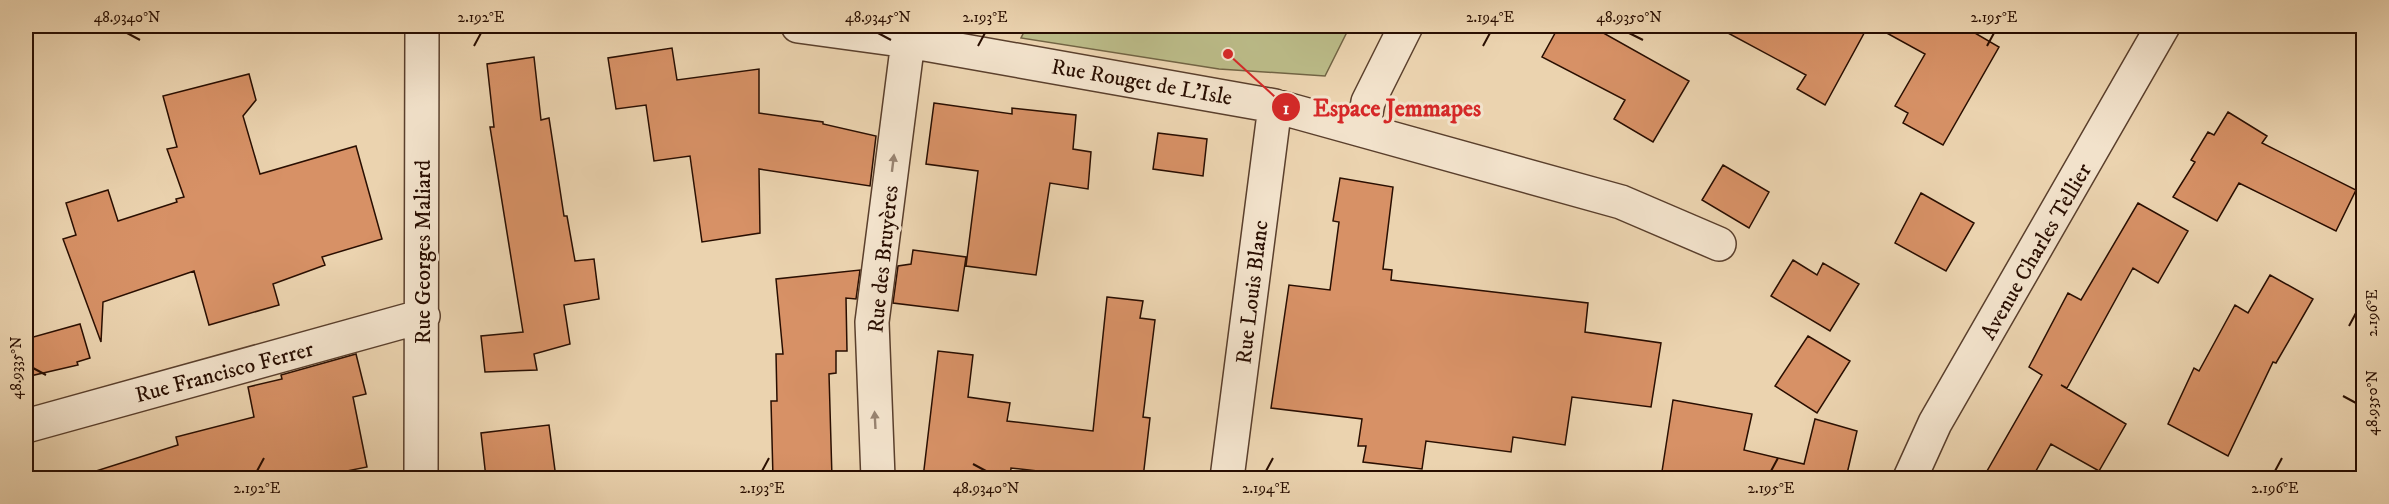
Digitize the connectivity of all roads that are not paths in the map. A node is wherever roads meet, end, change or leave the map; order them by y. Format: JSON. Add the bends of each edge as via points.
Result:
{"nodes":[{"id":1,"x":422,"y":26,"type":"edge"},
{"id":2,"x":798,"y":26,"type":"edge"},
{"id":3,"x":1406,"y":26,"type":"edge"},
{"id":4,"x":2163,"y":26,"type":"edge"},
{"id":5,"x":909,"y":41,"type":"junction"},
{"id":6,"x":1275,"y":106,"type":"junction"},
{"id":7,"x":1363,"y":130,"type":"junction"},
{"id":8,"x":1719,"y":244,"type":"dead end"},
{"id":9,"x":423,"y":316,"type":"junction"},
{"id":10,"x":26,"y":426,"type":"edge"},
{"id":11,"x":421,"y":478,"type":"edge"},
{"id":12,"x":878,"y":478,"type":"edge"},
{"id":13,"x":1227,"y":478,"type":"edge"},
{"id":14,"x":1910,"y":478,"type":"edge"}],
"edges":[{"from":1,"to":9,"type":"street","name":"Rue Georges Maliard"},
{"from":2,"to":5,"type":"street","name":"Rue Rouget de L'Isle"},
{"from":3,"to":7,"type":"street","via":[[1368,102]]},
{"from":4,"to":14,"type":"street","name":"Avenue Charles Tellier","via":[[1935,423]]},
{"from":5,"to":6,"type":"street","name":"Rue Rouget de L'Isle"},
{"from":12,"to":5,"type":"street","name":"Rue des Bruyères","one_way":true,"via":[[872,322]]},
{"from":6,"to":7,"type":"street","name":"Rue Rouget de L'Isle"},
{"from":6,"to":13,"type":"street","name":"Rue Louis Blanc"},
{"from":7,"to":8,"type":"street","name":"Rue Rouget de L'Isle","via":[[1621,202]]},
{"from":9,"to":10,"type":"street","name":"Rue Francisco Ferrer"},
{"from":9,"to":11,"type":"street","name":"Rue Georges Maliard"}]}
